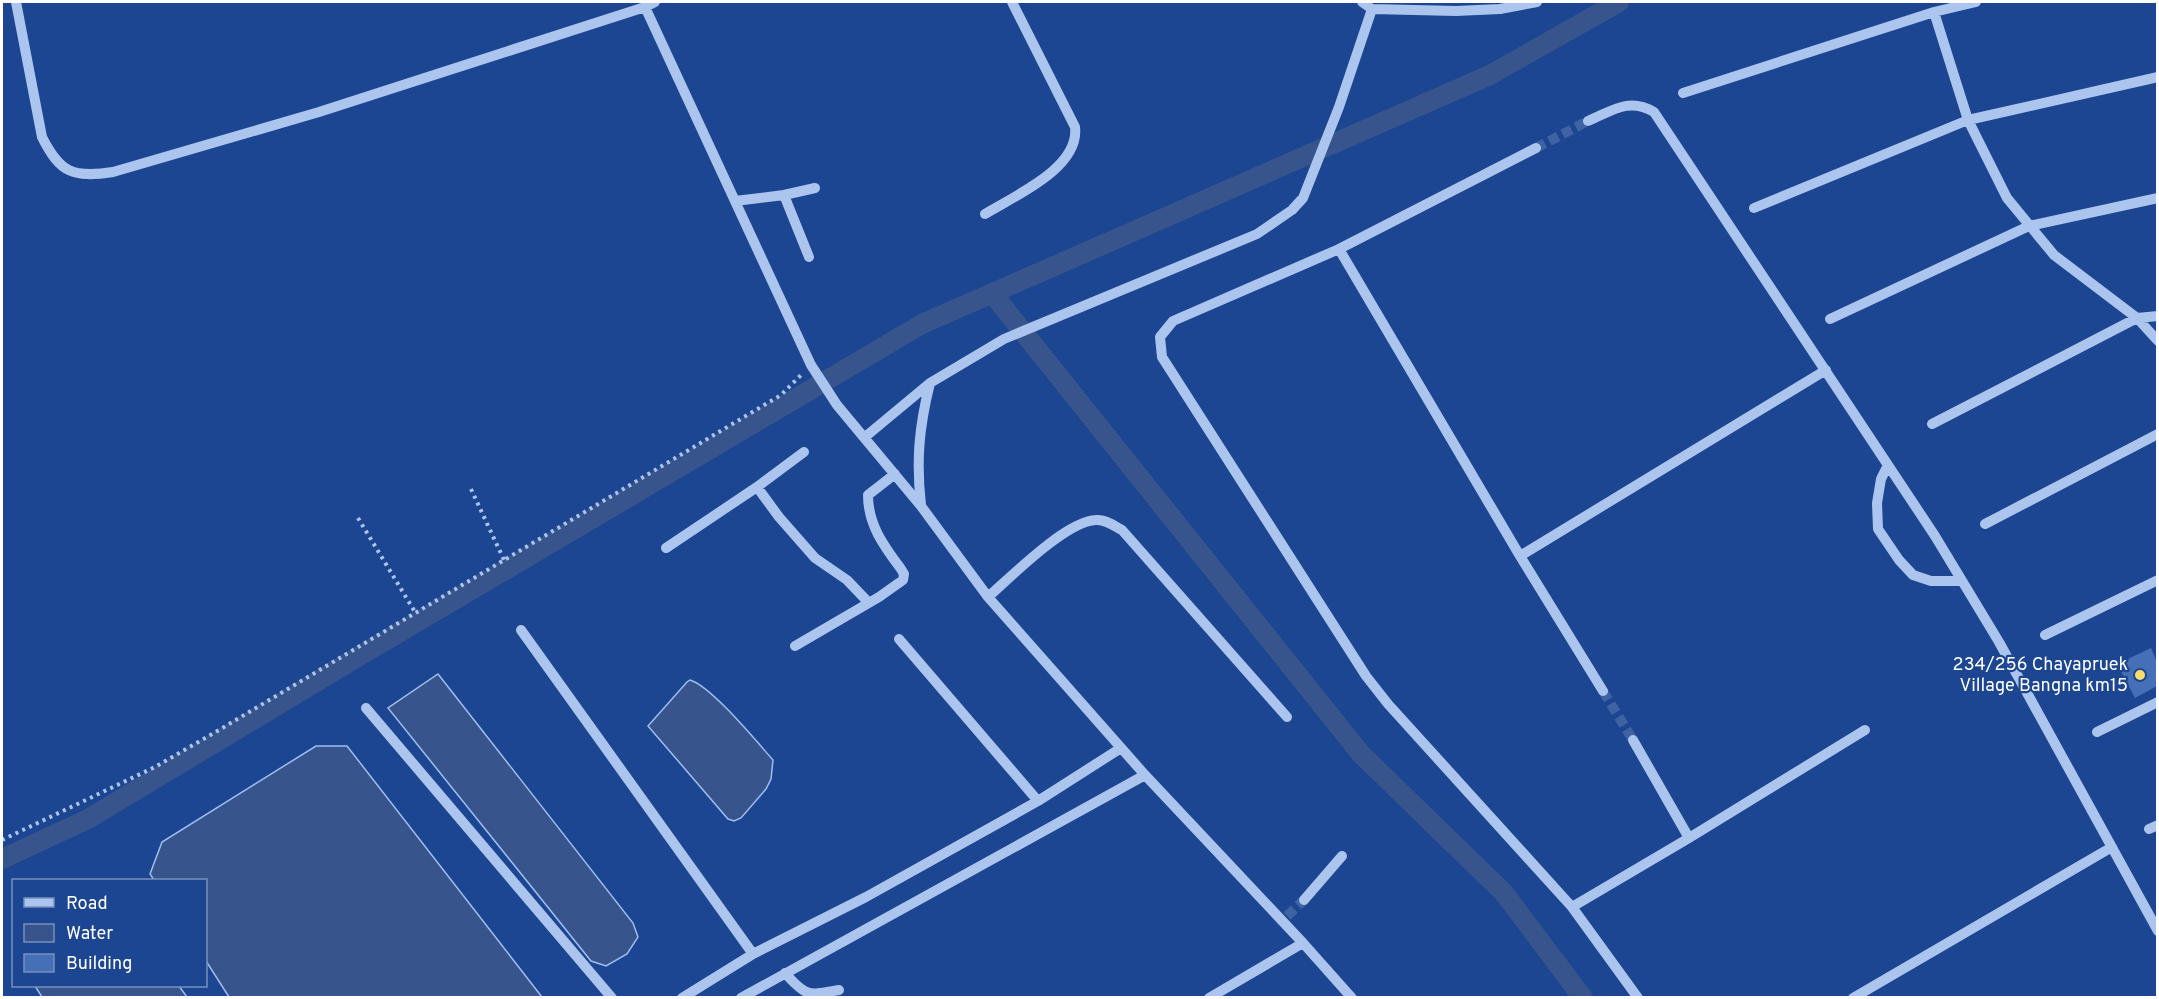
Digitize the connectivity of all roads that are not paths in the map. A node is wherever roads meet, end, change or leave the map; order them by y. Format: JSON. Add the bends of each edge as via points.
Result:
{"nodes":[{"id":1,"x":16,"y":2,"type":"edge"},
{"id":2,"x":1012,"y":2,"type":"edge"},
{"id":3,"x":1362,"y":2,"type":"edge"},
{"id":4,"x":1537,"y":2,"type":"edge"},
{"id":5,"x":1976,"y":2,"type":"edge"},
{"id":6,"x":650,"y":4,"type":"edge"},
{"id":7,"x":1372,"y":9,"type":"junction"},
{"id":8,"x":1934,"y":12,"type":"junction"},
{"id":9,"x":2157,"y":77,"type":"edge"},
{"id":10,"x":1683,"y":93,"type":"dead end"},
{"id":11,"x":1968,"y":120,"type":"junction"},
{"id":12,"x":1588,"y":121,"type":"tunnel mouth"},
{"id":13,"x":1536,"y":148,"type":"tunnel mouth"},
{"id":14,"x":815,"y":188,"type":"dead end"},
{"id":15,"x":783,"y":195,"type":"junction"},
{"id":16,"x":2157,"y":198,"type":"edge"},
{"id":17,"x":735,"y":201,"type":"junction"},
{"id":18,"x":1754,"y":208,"type":"dead end"},
{"id":19,"x":985,"y":214,"type":"dead end"},
{"id":20,"x":2030,"y":226,"type":"junction"},
{"id":21,"x":1339,"y":249,"type":"junction"},
{"id":22,"x":809,"y":257,"type":"dead end"},
{"id":23,"x":2157,"y":316,"type":"edge"},
{"id":24,"x":2137,"y":318,"type":"junction"},
{"id":25,"x":1830,"y":319,"type":"dead end"},
{"id":26,"x":2157,"y":341,"type":"edge"},
{"id":27,"x":1826,"y":370,"type":"junction"},
{"id":28,"x":930,"y":383,"type":"junction"},
{"id":29,"x":1932,"y":424,"type":"dead end"},
{"id":30,"x":2157,"y":434,"type":"edge"},
{"id":31,"x":865,"y":437,"type":"junction"},
{"id":32,"x":804,"y":453,"type":"dead end"},
{"id":33,"x":1888,"y":465,"type":"junction"},
{"id":34,"x":895,"y":474,"type":"junction"},
{"id":35,"x":757,"y":488,"type":"junction"},
{"id":36,"x":921,"y":506,"type":"junction"},
{"id":37,"x":1985,"y":524,"type":"dead end"},
{"id":38,"x":666,"y":548,"type":"dead end"},
{"id":39,"x":1520,"y":555,"type":"junction"},
{"id":40,"x":2157,"y":580,"type":"edge"},
{"id":41,"x":1962,"y":581,"type":"junction"},
{"id":42,"x":988,"y":597,"type":"junction"},
{"id":43,"x":868,"y":603,"type":"junction"},
{"id":44,"x":521,"y":630,"type":"dead end"},
{"id":45,"x":2045,"y":635,"type":"dead end"},
{"id":46,"x":899,"y":639,"type":"dead end"},
{"id":47,"x":795,"y":646,"type":"dead end"},
{"id":48,"x":1603,"y":691,"type":"tunnel mouth"},
{"id":49,"x":2157,"y":702,"type":"edge"},
{"id":50,"x":366,"y":708,"type":"dead end"},
{"id":51,"x":1287,"y":717,"type":"dead end"},
{"id":52,"x":1865,"y":730,"type":"dead end"},
{"id":53,"x":2097,"y":732,"type":"dead end"},
{"id":54,"x":1633,"y":740,"type":"tunnel mouth"},
{"id":55,"x":1121,"y":748,"type":"junction"},
{"id":56,"x":1145,"y":775,"type":"junction"},
{"id":57,"x":1038,"y":801,"type":"junction"},
{"id":58,"x":1689,"y":838,"type":"junction"},
{"id":59,"x":2112,"y":847,"type":"junction"},
{"id":60,"x":1342,"y":856,"type":"dead end"},
{"id":61,"x":1304,"y":900,"type":"tunnel mouth"},
{"id":62,"x":1572,"y":907,"type":"junction"},
{"id":63,"x":2157,"y":931,"type":"edge"},
{"id":64,"x":1303,"y":943,"type":"junction"},
{"id":65,"x":753,"y":954,"type":"junction"},
{"id":66,"x":785,"y":973,"type":"junction"},
{"id":67,"x":839,"y":990,"type":"dead end"},
{"id":68,"x":612,"y":998,"type":"edge"},
{"id":69,"x":682,"y":998,"type":"edge"},
{"id":70,"x":741,"y":998,"type":"edge"},
{"id":71,"x":1209,"y":998,"type":"edge"},
{"id":72,"x":1352,"y":998,"type":"edge"},
{"id":73,"x":1638,"y":998,"type":"edge"},
{"id":74,"x":1853,"y":998,"type":"edge"}],
"edges":[{"from":1,"to":6,"type":"street","via":[[42,137],[62,168],[98,175],[319,112]]},
{"from":2,"to":19,"type":"street","via":[[1076,136],[1064,162],[1050,175]]},
{"from":3,"to":7,"type":"street"},
{"from":4,"to":7,"type":"street","via":[[1456,11]]},
{"from":5,"to":8,"type":"street"},
{"from":6,"to":17,"type":"street"},
{"from":7,"to":28,"type":"street","via":[[1303,198],[1292,210],[1257,234],[1004,339]]},
{"from":8,"to":10,"type":"street"},
{"from":8,"to":11,"type":"street"},
{"from":9,"to":11,"type":"street"},
{"from":11,"to":18,"type":"street"},
{"from":11,"to":20,"type":"street","via":[[2007,198]]},
{"from":12,"to":27,"type":"street","via":[[1629,104],[1654,112]]},
{"from":13,"to":21,"type":"street"},
{"from":14,"to":15,"type":"street"},
{"from":15,"to":17,"type":"street"},
{"from":15,"to":22,"type":"street"},
{"from":16,"to":20,"type":"street"},
{"from":17,"to":31,"type":"street","via":[[811,365],[837,405]]},
{"from":20,"to":24,"type":"street","via":[[2054,255]]},
{"from":20,"to":25,"type":"street"},
{"from":21,"to":39,"type":"street"},
{"from":21,"to":62,"type":"street","via":[[1173,321],[1160,337],[1162,357],[1366,676]]},
{"from":23,"to":24,"type":"street"},
{"from":24,"to":26,"type":"street"},
{"from":24,"to":29,"type":"street"},
{"from":27,"to":33,"type":"street"},
{"from":27,"to":39,"type":"street"},
{"from":28,"to":31,"type":"street"},
{"from":28,"to":36,"type":"street","via":[[918,442]]},
{"from":30,"to":37,"type":"street"},
{"from":31,"to":34,"type":"street"},
{"from":32,"to":35,"type":"street"},
{"from":33,"to":41,"type":"street"},
{"from":33,"to":41,"type":"street","via":[[1877,503],[1878,529],[1913,575],[1931,582]]},
{"from":34,"to":36,"type":"street"},
{"from":34,"to":43,"type":"street","via":[[868,495],[868,503],[875,532],[904,574],[903,580]]},
{"from":35,"to":38,"type":"street"},
{"from":35,"to":43,"type":"street","via":[[815,558],[847,580]]},
{"from":36,"to":42,"type":"street"},
{"from":39,"to":48,"type":"street"},
{"from":40,"to":45,"type":"street"},
{"from":41,"to":59,"type":"street"},
{"from":42,"to":51,"type":"street","via":[[1048,545],[1083,522],[1104,520],[1122,530]]},
{"from":42,"to":55,"type":"street"},
{"from":43,"to":47,"type":"street"},
{"from":44,"to":65,"type":"street"},
{"from":46,"to":57,"type":"street"},
{"from":49,"to":53,"type":"street"},
{"from":50,"to":68,"type":"street"},
{"from":52,"to":58,"type":"street"},
{"from":54,"to":58,"type":"street"},
{"from":55,"to":56,"type":"street"},
{"from":55,"to":57,"type":"street"},
{"from":56,"to":64,"type":"street","via":[[1284,918]]},
{"from":56,"to":66,"type":"street"},
{"from":57,"to":65,"type":"street","via":[[866,897]]},
{"from":58,"to":62,"type":"street"},
{"from":59,"to":63,"type":"street"},
{"from":59,"to":74,"type":"street"},
{"from":60,"to":61,"type":"street"},
{"from":62,"to":73,"type":"street"},
{"from":64,"to":71,"type":"street"},
{"from":64,"to":72,"type":"street"},
{"from":65,"to":69,"type":"street"},
{"from":66,"to":67,"type":"street","via":[[798,988],[810,994]]},
{"from":66,"to":70,"type":"street"}]}
